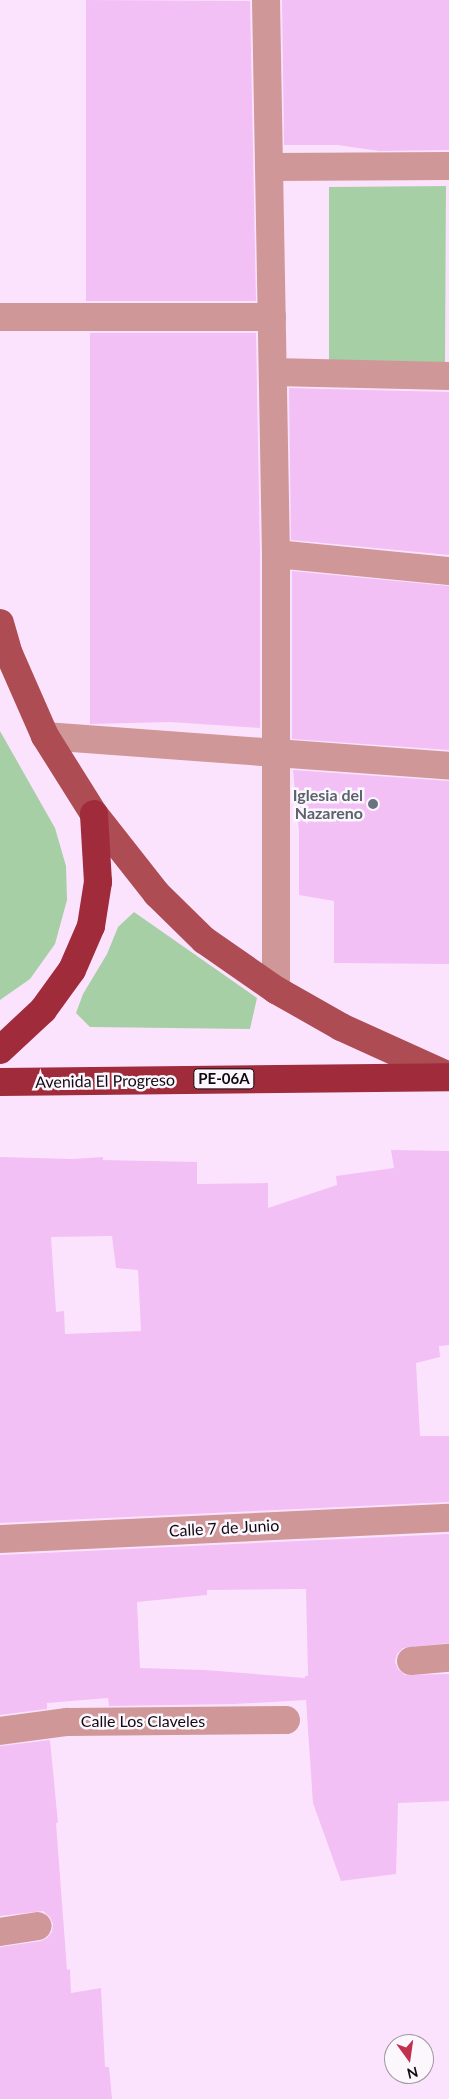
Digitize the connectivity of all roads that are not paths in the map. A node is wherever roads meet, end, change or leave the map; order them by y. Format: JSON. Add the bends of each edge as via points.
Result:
{"nodes":[{"id":1,"x":266,"y":0,"type":"edge"},
{"id":2,"x":449,"y":166,"type":"edge"},
{"id":3,"x":270,"y":167,"type":"junction"},
{"id":4,"x":272,"y":317,"type":"junction"},
{"id":5,"x":0,"y":318,"type":"edge"},
{"id":6,"x":273,"y":372,"type":"junction"},
{"id":7,"x":449,"y":376,"type":"edge"},
{"id":8,"x":276,"y":554,"type":"junction"},
{"id":9,"x":449,"y":571,"type":"edge"},
{"id":10,"x":0,"y":623,"type":"edge"},
{"id":11,"x":45,"y":736,"type":"junction"},
{"id":12,"x":275,"y":752,"type":"junction"},
{"id":13,"x":449,"y":766,"type":"edge"},
{"id":14,"x":94,"y":814,"type":"junction"},
{"id":15,"x":276,"y":990,"type":"junction"},
{"id":16,"x":0,"y":1050,"type":"edge"},
{"id":17,"x":449,"y":1076,"type":"edge"},
{"id":18,"x":0,"y":1082,"type":"edge"},
{"id":19,"x":449,"y":1518,"type":"edge"},
{"id":20,"x":0,"y":1539,"type":"edge"},
{"id":21,"x":449,"y":1658,"type":"edge"},
{"id":22,"x":411,"y":1661,"type":"dead end"},
{"id":23,"x":286,"y":1720,"type":"dead end"},
{"id":24,"x":0,"y":1731,"type":"edge"},
{"id":25,"x":38,"y":1926,"type":"dead end"},
{"id":26,"x":0,"y":1932,"type":"edge"}],
"edges":[{"from":1,"to":3,"type":"street"},
{"from":2,"to":3,"type":"street"},
{"from":3,"to":4,"type":"street"},
{"from":4,"to":5,"type":"street"},
{"from":4,"to":6,"type":"street"},
{"from":6,"to":7,"type":"street"},
{"from":6,"to":8,"type":"street"},
{"from":8,"to":9,"type":"street"},
{"from":8,"to":12,"type":"street"},
{"from":10,"to":11,"type":"main road","via":[[9,654]]},
{"from":11,"to":12,"type":"street"},
{"from":11,"to":14,"type":"main road"},
{"from":12,"to":13,"type":"street"},
{"from":12,"to":15,"type":"street"},
{"from":14,"to":15,"type":"main road","via":[[157,894],[204,940]]},
{"from":14,"to":16,"type":"highway","via":[[98,882],[91,926],[72,970],[43,1010]]},
{"from":15,"to":17,"type":"main road","via":[[341,1027]]},
{"from":17,"to":18,"type":"highway","name":"Avenida El Progreso","number":"PE-06A"},
{"from":19,"to":20,"type":"street","name":"Calle 7 de Junio"},
{"from":21,"to":22,"type":"street"},
{"from":23,"to":24,"type":"street","name":"Calle Los Claveles","via":[[67,1722]]},
{"from":25,"to":26,"type":"street"}]}
